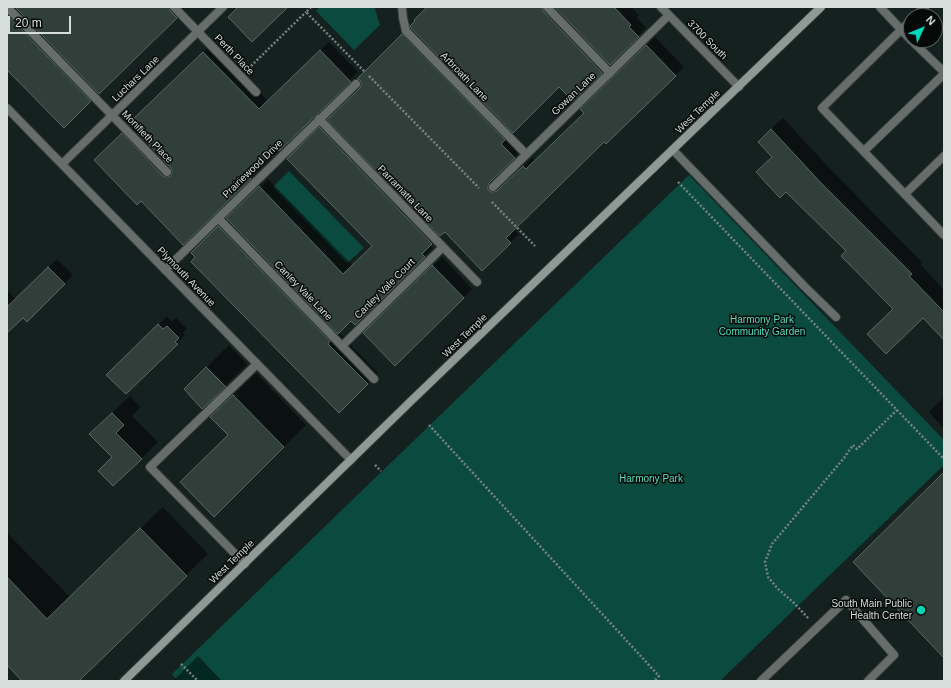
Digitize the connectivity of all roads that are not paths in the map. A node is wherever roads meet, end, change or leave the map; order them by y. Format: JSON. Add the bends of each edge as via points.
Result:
{"nodes":[{"id":1,"x":7,"y":7,"type":"edge"},
{"id":2,"x":174,"y":7,"type":"edge"},
{"id":3,"x":223,"y":7,"type":"edge"},
{"id":4,"x":402,"y":7,"type":"edge"},
{"id":5,"x":547,"y":7,"type":"edge"},
{"id":6,"x":661,"y":7,"type":"edge"},
{"id":7,"x":821,"y":7,"type":"edge"},
{"id":8,"x":880,"y":7,"type":"edge"},
{"id":9,"x":669,"y":16,"type":"junction"},
{"id":10,"x":901,"y":30,"type":"joint"},
{"id":11,"x":198,"y":32,"type":"junction"},
{"id":12,"x":919,"y":48,"type":"edge"},
{"id":13,"x":610,"y":72,"type":"junction"},
{"id":14,"x":944,"y":73,"type":"edge"},
{"id":15,"x":356,"y":84,"type":"dead end"},
{"id":16,"x":739,"y":87,"type":"junction"},
{"id":17,"x":256,"y":92,"type":"dead end"},
{"id":18,"x":7,"y":108,"type":"edge"},
{"id":19,"x":112,"y":116,"type":"junction"},
{"id":20,"x":319,"y":119,"type":"junction"},
{"id":21,"x":673,"y":150,"type":"junction"},
{"id":22,"x":864,"y":151,"type":"junction"},
{"id":23,"x":526,"y":154,"type":"junction"},
{"id":24,"x":944,"y":156,"type":"edge"},
{"id":25,"x":62,"y":164,"type":"junction"},
{"id":26,"x":167,"y":172,"type":"dead end"},
{"id":27,"x":493,"y":187,"type":"dead end"},
{"id":28,"x":905,"y":194,"type":"junction"},
{"id":29,"x":218,"y":218,"type":"junction"},
{"id":30,"x":944,"y":235,"type":"edge"},
{"id":31,"x":443,"y":246,"type":"junction"},
{"id":32,"x":165,"y":270,"type":"junction"},
{"id":33,"x":477,"y":282,"type":"dead end"},
{"id":34,"x":836,"y":317,"type":"dead end"},
{"id":35,"x":342,"y":346,"type":"junction"},
{"id":36,"x":257,"y":364,"type":"junction"},
{"id":37,"x":374,"y":379,"type":"dead end"},
{"id":38,"x":351,"y":460,"type":"junction"},
{"id":39,"x":245,"y":564,"type":"junction"},
{"id":40,"x":124,"y":681,"type":"edge"},
{"id":41,"x":761,"y":681,"type":"edge"},
{"id":42,"x":868,"y":681,"type":"edge"}],
"edges":[{"from":1,"to":19,"type":"street","name":"Monifieth Place"},
{"from":2,"to":11,"type":"street","name":"Perth Place"},
{"from":3,"to":11,"type":"street","name":"Luchars Lane"},
{"from":4,"to":23,"type":"street","name":"Arbroath Lane","via":[[406,31]]},
{"from":5,"to":13,"type":"street"},
{"from":6,"to":9,"type":"street","name":"3700 South"},
{"from":7,"to":16,"type":"street","name":"West Temple"},
{"from":8,"to":10,"type":"street"},
{"from":9,"to":13,"type":"street","name":"Gowan Lane"},
{"from":9,"to":16,"type":"street","name":"3700 South"},
{"from":10,"to":22,"type":"street","via":[[822,108]]},
{"from":11,"to":17,"type":"street","name":"Perth Place"},
{"from":11,"to":19,"type":"street","name":"Luchars Lane"},
{"from":12,"to":14,"type":"street"},
{"from":13,"to":23,"type":"street","name":"Gowan Lane"},
{"from":14,"to":22,"type":"street"},
{"from":15,"to":20,"type":"street","name":"Prairiewood Drive"},
{"from":16,"to":21,"type":"street","name":"West Temple"},
{"from":18,"to":25,"type":"street","name":"Plymouth Avenue"},
{"from":19,"to":25,"type":"street","name":"Luchars Lane"},
{"from":19,"to":26,"type":"street","name":"Monifieth Place"},
{"from":20,"to":29,"type":"street","name":"Prairiewood Drive"},
{"from":20,"to":31,"type":"street","name":"Parramatta Lane"},
{"from":21,"to":34,"type":"street"},
{"from":21,"to":38,"type":"street","name":"West Temple"},
{"from":22,"to":28,"type":"street"},
{"from":23,"to":27,"type":"street","name":"Gowan Lane"},
{"from":24,"to":28,"type":"street"},
{"from":25,"to":32,"type":"street","name":"Plymouth Avenue"},
{"from":28,"to":30,"type":"street"},
{"from":29,"to":32,"type":"street","name":"Prairiewood Drive"},
{"from":29,"to":35,"type":"street","name":"Canley Vale Lane"},
{"from":31,"to":33,"type":"street","name":"Parramatta Lane"},
{"from":31,"to":35,"type":"street","name":"Canley Vale Court"},
{"from":32,"to":36,"type":"street","name":"Plymouth Avenue"},
{"from":35,"to":37,"type":"street","name":"Canley Vale Lane"},
{"from":36,"to":38,"type":"street","name":"Plymouth Avenue"},
{"from":36,"to":39,"type":"street","via":[[150,467]]},
{"from":38,"to":39,"type":"street","name":"West Temple"},
{"from":39,"to":40,"type":"street","name":"West Temple"},
{"from":41,"to":42,"type":"street","via":[[846,600],[894,656]]}]}
